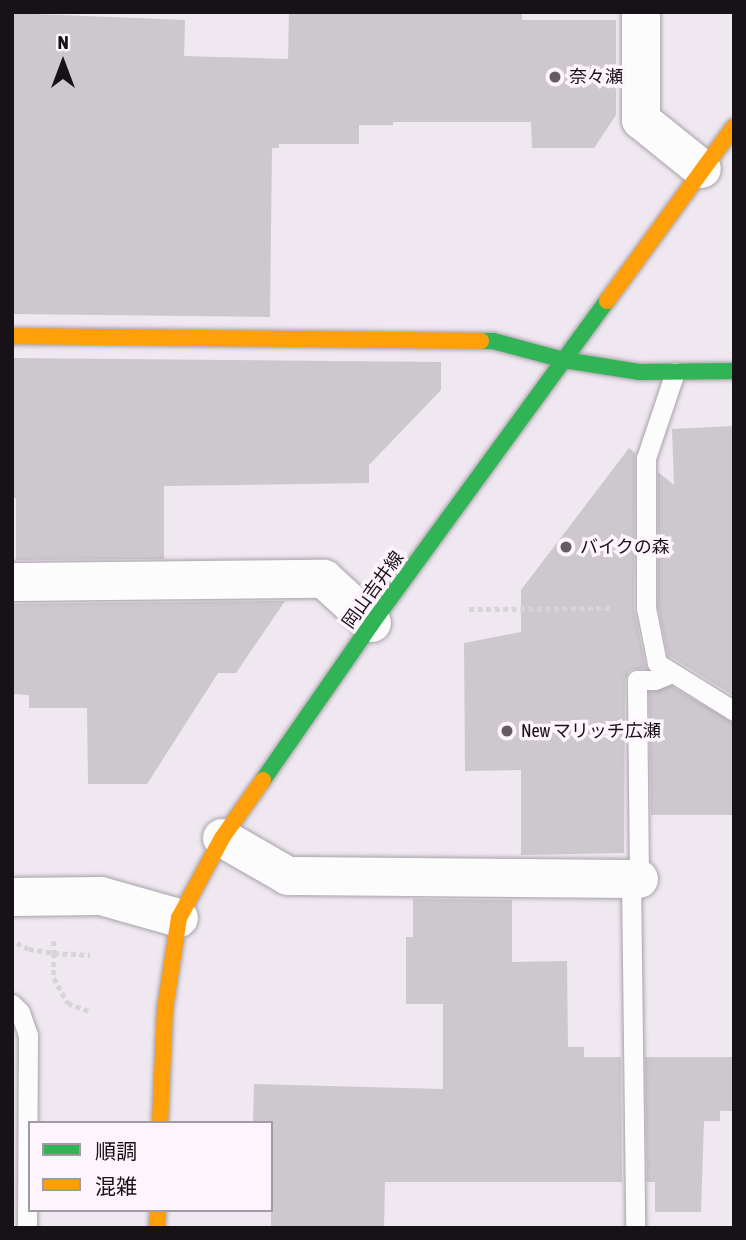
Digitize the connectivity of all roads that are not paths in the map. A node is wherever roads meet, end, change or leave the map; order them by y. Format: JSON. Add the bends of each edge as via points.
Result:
{"nodes":[{"id":1,"x":641,"y":12,"type":"edge"},
{"id":2,"x":734,"y":127,"type":"edge"},
{"id":3,"x":702,"y":169,"type":"junction"},
{"id":4,"x":12,"y":336,"type":"edge"},
{"id":5,"x":564,"y":359,"type":"junction"},
{"id":6,"x":734,"y":371,"type":"edge"},
{"id":7,"x":675,"y":372,"type":"junction"},
{"id":8,"x":12,"y":582,"type":"edge"},
{"id":9,"x":372,"y":623,"type":"junction"},
{"id":10,"x":672,"y":673,"type":"junction"},
{"id":11,"x":734,"y":711,"type":"edge"},
{"id":12,"x":222,"y":838,"type":"junction"},
{"id":13,"x":635,"y":879,"type":"junction"},
{"id":14,"x":12,"y":897,"type":"edge"},
{"id":15,"x":179,"y":918,"type":"junction"},
{"id":16,"x":12,"y":1004,"type":"edge"},
{"id":17,"x":29,"y":1121,"type":"edge"},
{"id":18,"x":160,"y":1121,"type":"edge"},
{"id":19,"x":28,"y":1184,"type":"edge"},
{"id":20,"x":27,"y":1228,"type":"edge"},
{"id":21,"x":635,"y":1228,"type":"edge"}],
"edges":[{"from":1,"to":3,"type":"street","via":[[641,120]]},
{"from":2,"to":3,"type":"main road","name":"岡山吉井線"},
{"from":3,"to":5,"type":"main road","name":"岡山吉井線"},
{"from":4,"to":5,"type":"main road","via":[[493,341]]},
{"from":5,"to":7,"type":"main road","via":[[640,372]]},
{"from":5,"to":9,"type":"main road","name":"岡山吉井線"},
{"from":6,"to":7,"type":"main road"},
{"from":7,"to":10,"type":"lane","via":[[646,458],[646,608],[657,663]]},
{"from":8,"to":9,"type":"street","via":[[324,579]]},
{"from":9,"to":12,"type":"main road","name":"岡山吉井線"},
{"from":10,"to":11,"type":"lane"},
{"from":10,"to":13,"type":"lane","via":[[655,680],[637,680]]},
{"from":12,"to":13,"type":"street","via":[[288,876]]},
{"from":12,"to":15,"type":"main road","name":"岡山吉井線"},
{"from":13,"to":21,"type":"lane"},
{"from":14,"to":15,"type":"street","via":[[101,896]]},
{"from":15,"to":18,"type":"main road","name":"岡山吉井線","via":[[164,1009]]},
{"from":16,"to":17,"type":"lane","via":[[28,1035]]},
{"from":19,"to":20,"type":"lane"}]}
